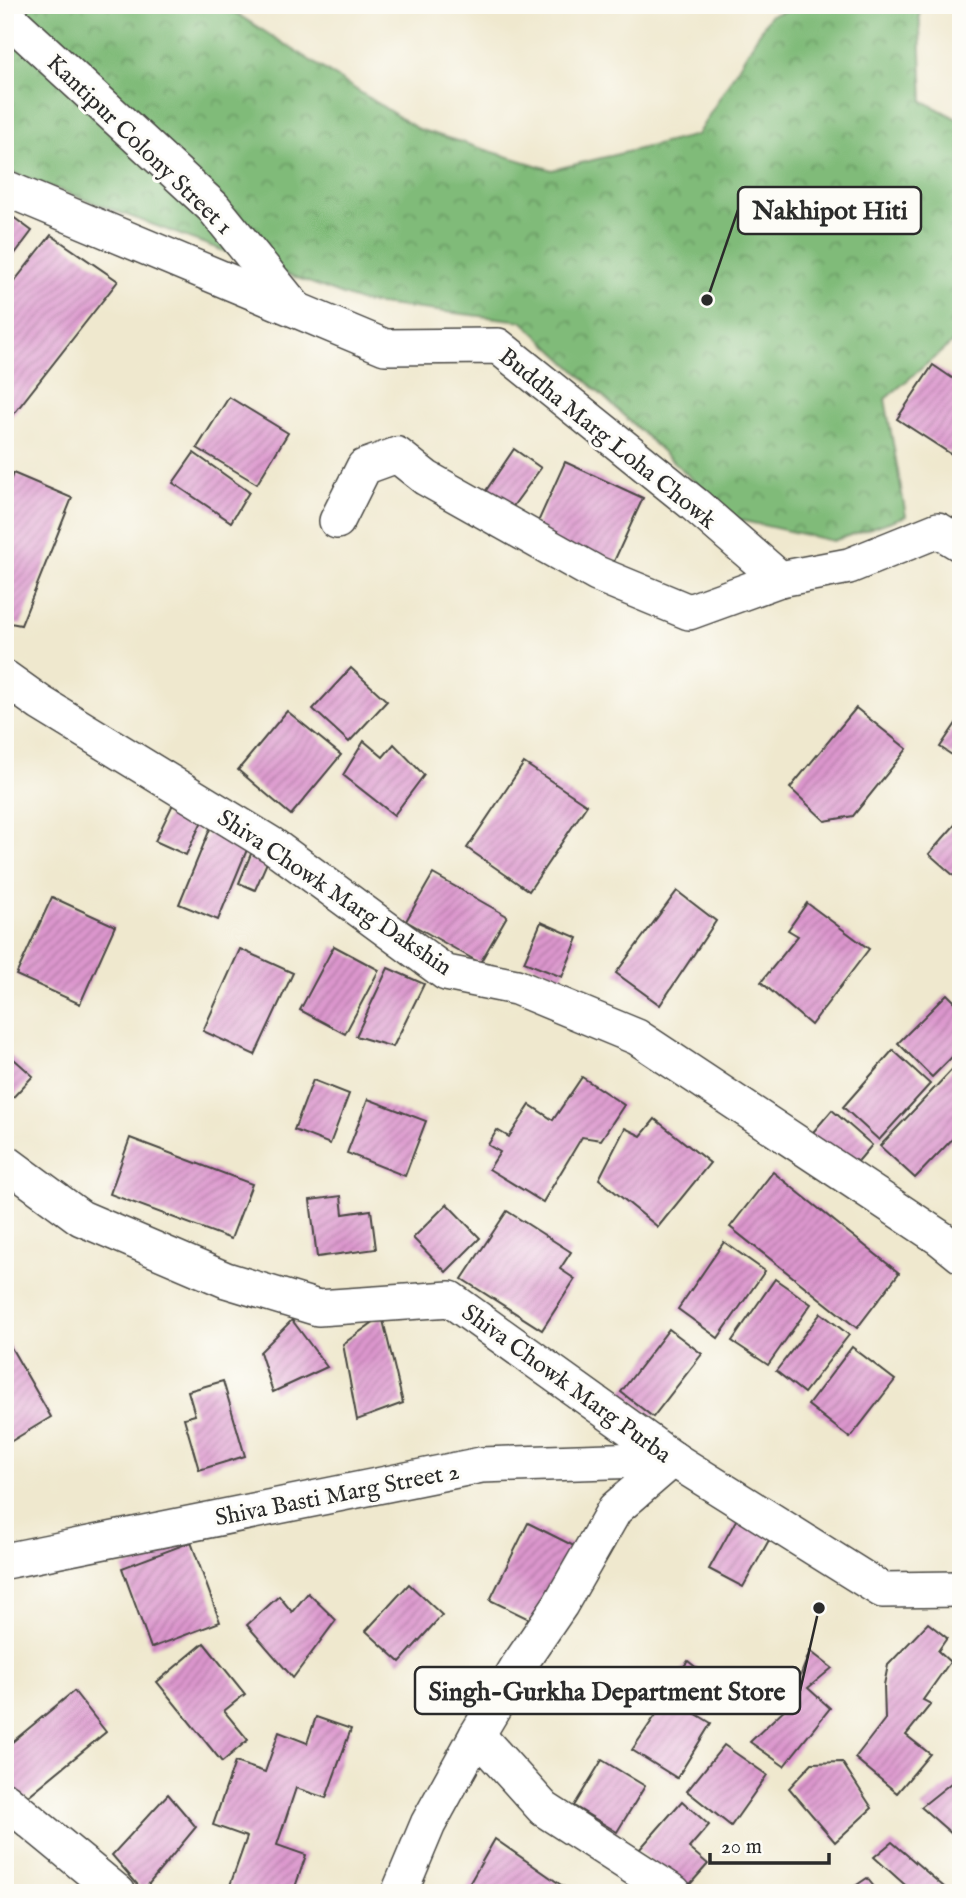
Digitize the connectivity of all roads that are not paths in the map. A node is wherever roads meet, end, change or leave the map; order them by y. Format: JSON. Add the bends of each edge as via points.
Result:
{"nodes":[{"id":1,"x":5,"y":15,"type":"edge"},
{"id":2,"x":5,"y":188,"type":"edge"},
{"id":3,"x":296,"y":310,"type":"junction"},
{"id":4,"x":337,"y":522,"type":"dead end"},
{"id":5,"x":961,"y":544,"type":"edge"},
{"id":6,"x":780,"y":579,"type":"junction"},
{"id":7,"x":5,"y":678,"type":"edge"},
{"id":8,"x":5,"y":1162,"type":"edge"},
{"id":9,"x":961,"y":1255,"type":"edge"},
{"id":10,"x":673,"y":1459,"type":"junction"},
{"id":11,"x":5,"y":1561,"type":"edge"},
{"id":12,"x":961,"y":1589,"type":"edge"},
{"id":13,"x":477,"y":1735,"type":"junction"},
{"id":14,"x":5,"y":1800,"type":"edge"},
{"id":15,"x":118,"y":1893,"type":"edge"},
{"id":16,"x":399,"y":1893,"type":"edge"},
{"id":17,"x":674,"y":1893,"type":"edge"}],
"edges":[{"from":1,"to":3,"type":"street","name":"Kantipur Colony Street 1","via":[[214,207]]},
{"from":2,"to":3,"type":"street","name":"Buddha Marg Loha Chowk"},
{"from":3,"to":6,"type":"street","name":"Buddha Marg Loha Chowk","via":[[385,347],[498,346]]},
{"from":4,"to":6,"type":"street","via":[[364,467],[397,455],[426,478],[597,574],[689,612]]},
{"from":5,"to":6,"type":"street","via":[[938,530],[849,566]]},
{"from":7,"to":9,"type":"street","name":"Shiva Chowk Marg Dakshin","via":[[272,845],[446,973],[516,987],[638,1037]]},
{"from":8,"to":10,"type":"street","name":"Shiva Chowk Marg Purba","via":[[82,1218],[226,1280],[318,1308],[450,1299]]},
{"from":10,"to":11,"type":"street","name":"Shiva Basti Marg Street 2","via":[[481,1465]]},
{"from":10,"to":12,"type":"street","name":"Shiva Chowk Marg Purba","via":[[882,1590]]},
{"from":10,"to":13,"type":"street","via":[[615,1509]]},
{"from":13,"to":16,"type":"street","via":[[428,1824]]},
{"from":13,"to":17,"type":"street","via":[[544,1809]]},
{"from":14,"to":15,"type":"street"}]}
